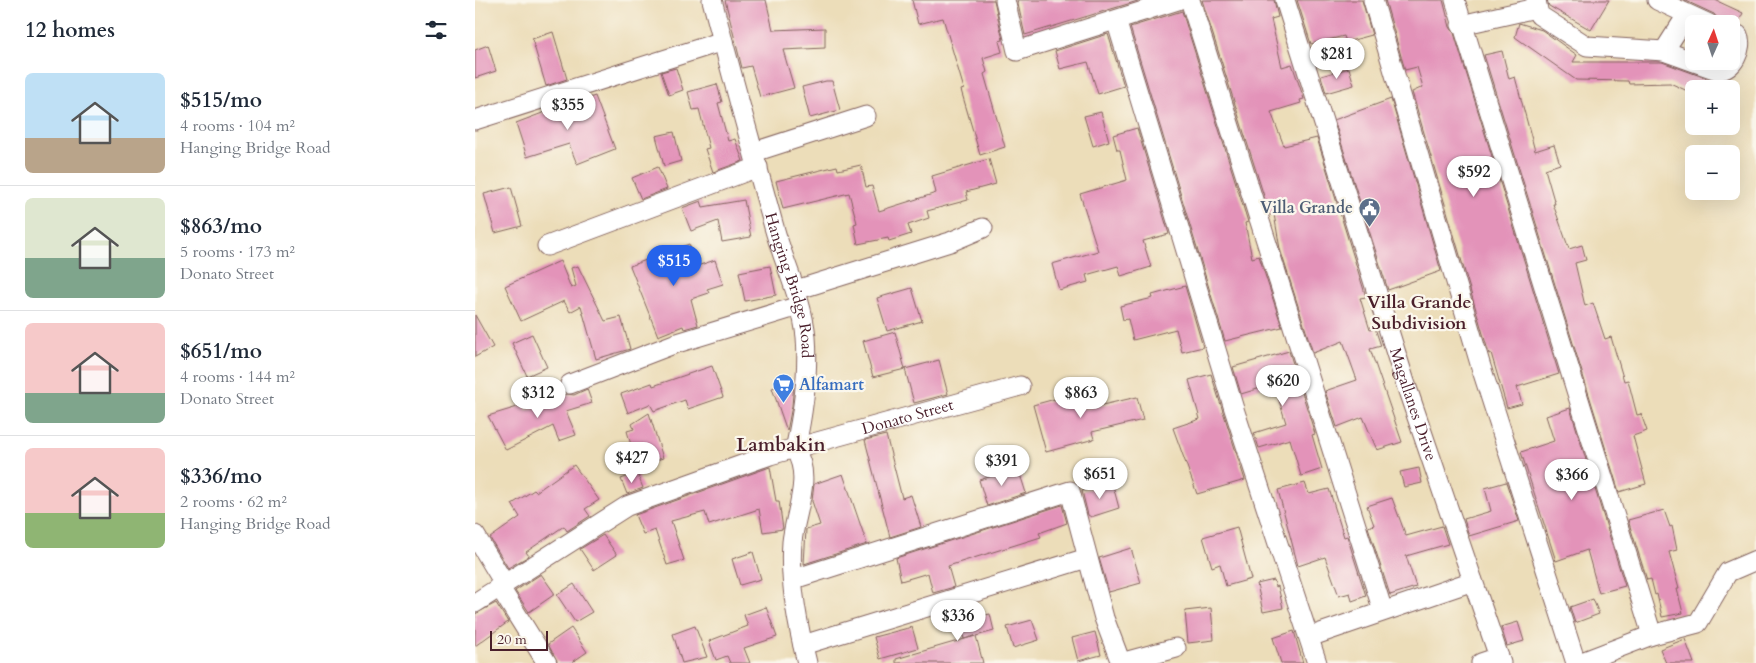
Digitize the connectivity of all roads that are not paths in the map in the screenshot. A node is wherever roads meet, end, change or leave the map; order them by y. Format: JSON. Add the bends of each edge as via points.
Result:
{"nodes":[{"id":1,"x":712,"y":0,"type":"edge"},
{"id":2,"x":1005,"y":0,"type":"edge"},
{"id":3,"x":1178,"y":0,"type":"edge"},
{"id":4,"x":1190,"y":0,"type":"edge"},
{"id":5,"x":1285,"y":0,"type":"edge"},
{"id":6,"x":1373,"y":0,"type":"edge"},
{"id":7,"x":1455,"y":0,"type":"edge"},
{"id":8,"x":1657,"y":0,"type":"edge"},
{"id":9,"x":1536,"y":4,"type":"edge"},
{"id":10,"x":1687,"y":15,"type":"edge"},
{"id":11,"x":1685,"y":18,"type":"edge"},
{"id":12,"x":1116,"y":20,"type":"junction"},
{"id":13,"x":1461,"y":26,"type":"junction"},
{"id":14,"x":723,"y":41,"type":"junction"},
{"id":15,"x":1664,"y":51,"type":"junction"},
{"id":16,"x":1685,"y":58,"type":"edge"},
{"id":17,"x":866,"y":116,"type":"dead end"},
{"id":18,"x":475,"y":120,"type":"edge"},
{"id":19,"x":756,"y":160,"type":"junction"},
{"id":20,"x":983,"y":228,"type":"dead end"},
{"id":21,"x":547,"y":246,"type":"dead end"},
{"id":22,"x":797,"y":298,"type":"junction"},
{"id":23,"x":570,"y":384,"type":"dead end"},
{"id":24,"x":1020,"y":386,"type":"dead end"},
{"id":25,"x":795,"y":450,"type":"junction"},
{"id":26,"x":475,"y":535,"type":"edge"},
{"id":27,"x":1087,"y":558,"type":"junction"},
{"id":28,"x":1756,"y":560,"type":"edge"},
{"id":29,"x":794,"y":579,"type":"junction"},
{"id":30,"x":1473,"y":581,"type":"junction"},
{"id":31,"x":502,"y":584,"type":"junction"},
{"id":32,"x":475,"y":603,"type":"edge"},
{"id":33,"x":1383,"y":611,"type":"junction"},
{"id":34,"x":1652,"y":635,"type":"junction"},
{"id":35,"x":1309,"y":637,"type":"junction"},
{"id":36,"x":1176,"y":648,"type":"dead end"},
{"id":37,"x":805,"y":654,"type":"edge"},
{"id":38,"x":1494,"y":661,"type":"edge"},
{"id":39,"x":547,"y":663,"type":"edge"},
{"id":40,"x":1121,"y":663,"type":"edge"},
{"id":41,"x":1317,"y":663,"type":"edge"},
{"id":42,"x":1577,"y":663,"type":"edge"}],
"edges":[{"from":1,"to":14,"type":"street","name":"Hanging Bridge Road"},
{"from":2,"to":12,"type":"street","via":[[1017,51]]},
{"from":3,"to":12,"type":"street"},
{"from":4,"to":33,"type":"street"},
{"from":5,"to":30,"type":"street","name":"Magallanes Drive","via":[[1405,382]]},
{"from":6,"to":42,"type":"street","via":[[1481,366]]},
{"from":7,"to":13,"type":"street"},
{"from":8,"to":10,"type":"street"},
{"from":9,"to":13,"type":"street"},
{"from":9,"to":15,"type":"street","via":[[1539,14],[1549,23],[1587,46]]},
{"from":11,"to":15,"type":"street"},
{"from":12,"to":35,"type":"street","via":[[1234,410]]},
{"from":13,"to":34,"type":"street"},
{"from":14,"to":18,"type":"street"},
{"from":14,"to":19,"type":"street","name":"Hanging Bridge Road"},
{"from":15,"to":16,"type":"street"},
{"from":17,"to":19,"type":"street"},
{"from":19,"to":21,"type":"street"},
{"from":19,"to":22,"type":"street","name":"Hanging Bridge Road"},
{"from":20,"to":22,"type":"street"},
{"from":22,"to":23,"type":"street"},
{"from":22,"to":25,"type":"street","name":"Hanging Bridge Road","via":[[807,356],[803,416]]},
{"from":24,"to":25,"type":"street","name":"Donato Street"},
{"from":25,"to":29,"type":"street","via":[[804,472],[792,543]]},
{"from":25,"to":31,"type":"street","name":"Donato Street","via":[[770,455],[627,506]]},
{"from":26,"to":31,"type":"street"},
{"from":27,"to":29,"type":"street","via":[[1070,491]]},
{"from":27,"to":37,"type":"street"},
{"from":27,"to":40,"type":"street"},
{"from":28,"to":34,"type":"street","via":[[1727,572],[1698,623]]},
{"from":29,"to":37,"type":"street"},
{"from":30,"to":33,"type":"street"},
{"from":30,"to":38,"type":"street","name":"Magallanes Drive"},
{"from":31,"to":32,"type":"street","name":"Donato Street"},
{"from":31,"to":39,"type":"street"},
{"from":33,"to":35,"type":"street"},
{"from":34,"to":42,"type":"street"},
{"from":35,"to":41,"type":"street"},
{"from":36,"to":40,"type":"street"}]}
